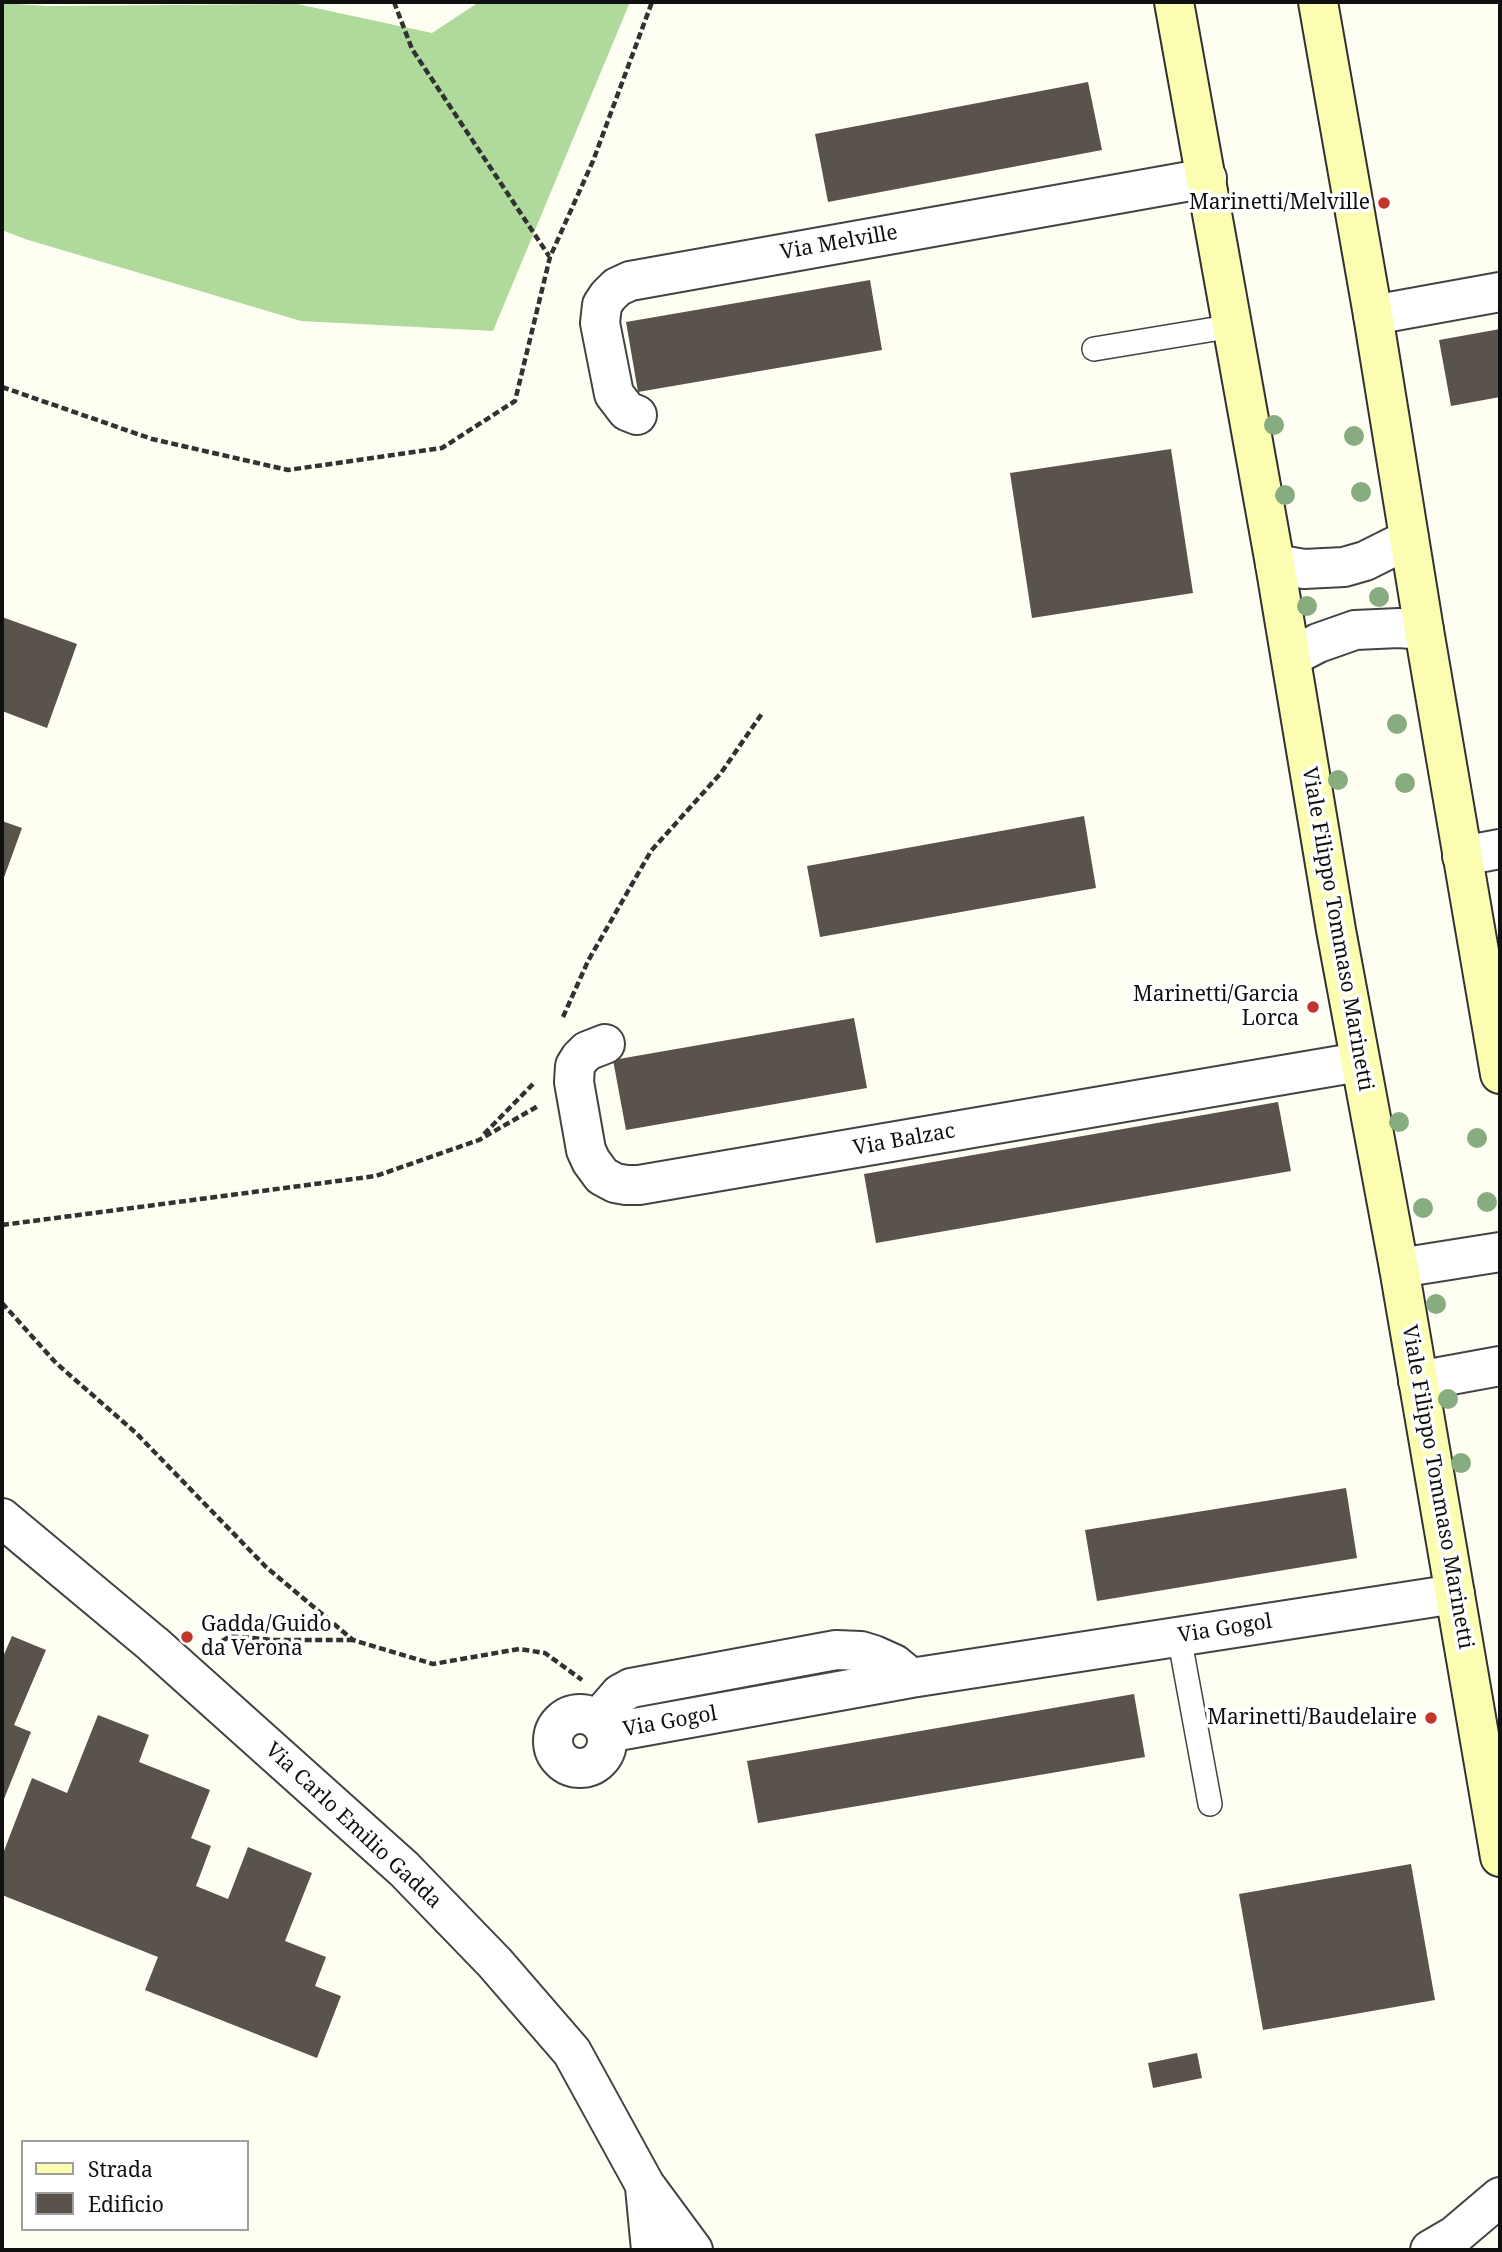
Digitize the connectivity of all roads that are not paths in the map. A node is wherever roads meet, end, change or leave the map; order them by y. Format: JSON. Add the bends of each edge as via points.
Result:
{"nodes":[{"id":1,"x":1174,"y":2,"type":"edge"},
{"id":2,"x":1318,"y":2,"type":"edge"},
{"id":3,"x":1206,"y":178,"type":"junction"},
{"id":4,"x":1500,"y":292,"type":"edge"},
{"id":5,"x":1373,"y":315,"type":"junction"},
{"id":6,"x":1233,"y":326,"type":"junction"},
{"id":7,"x":1094,"y":349,"type":"dead end"},
{"id":8,"x":637,"y":415,"type":"dead end"},
{"id":9,"x":1409,"y":539,"type":"junction"},
{"id":10,"x":1275,"y":564,"type":"junction"},
{"id":11,"x":1424,"y":630,"type":"junction"},
{"id":12,"x":1292,"y":657,"type":"junction"},
{"id":13,"x":1500,"y":849,"type":"edge"},
{"id":14,"x":1462,"y":856,"type":"junction"},
{"id":15,"x":604,"y":1044,"type":"dead end"},
{"id":16,"x":1359,"y":1062,"type":"junction"},
{"id":17,"x":1500,"y":1074,"type":"edge"},
{"id":18,"x":1500,"y":1252,"type":"edge"},
{"id":19,"x":1399,"y":1268,"type":"junction"},
{"id":20,"x":1500,"y":1366,"type":"edge"},
{"id":21,"x":1418,"y":1381,"type":"junction"},
{"id":22,"x":2,"y":1518,"type":"edge"},
{"id":23,"x":1455,"y":1594,"type":"junction"},
{"id":24,"x":1179,"y":1636,"type":"junction"},
{"id":25,"x":609,"y":1717,"type":"road end"},
{"id":26,"x":1210,"y":1804,"type":"dead end"},
{"id":27,"x":1500,"y":1857,"type":"edge"},
{"id":28,"x":645,"y":2185,"type":"junction"},
{"id":29,"x":1500,"y":2197,"type":"edge"},
{"id":30,"x":651,"y":2250,"type":"edge"},
{"id":31,"x":693,"y":2250,"type":"edge"},
{"id":32,"x":1430,"y":2250,"type":"edge"}],
"edges":[{"from":1,"to":3,"type":"street","name":"Viale Filippo Tommaso Marinetti"},
{"from":2,"to":5,"type":"street"},
{"from":3,"to":6,"type":"street","name":"Viale Filippo Tommaso Marinetti"},
{"from":3,"to":8,"type":"street","name":"Via Melville","via":[[630,281],[608,296],[600,323],[614,394],[627,411]]},
{"from":4,"to":5,"type":"street"},
{"from":5,"to":9,"type":"street"},
{"from":6,"to":7,"type":"lane"},
{"from":6,"to":10,"type":"street","name":"Viale Filippo Tommaso Marinetti"},
{"from":9,"to":10,"type":"street","via":[[1344,567],[1304,569]]},
{"from":9,"to":11,"type":"street"},
{"from":10,"to":12,"type":"street","name":"Viale Filippo Tommaso Marinetti"},
{"from":11,"to":12,"type":"street","via":[[1355,630]]},
{"from":11,"to":14,"type":"street"},
{"from":12,"to":16,"type":"street","name":"Viale Filippo Tommaso Marinetti"},
{"from":13,"to":14,"type":"street"},
{"from":14,"to":17,"type":"street"},
{"from":15,"to":16,"type":"street","name":"Via Balzac","via":[[587,1051],[575,1066],[556,1077],[591,1161],[602,1176],[615,1183],[639,1185]]},
{"from":16,"to":19,"type":"street","name":"Viale Filippo Tommaso Marinetti"},
{"from":18,"to":19,"type":"street"},
{"from":19,"to":21,"type":"street","name":"Viale Filippo Tommaso Marinetti"},
{"from":20,"to":21,"type":"street"},
{"from":21,"to":23,"type":"street","name":"Viale Filippo Tommaso Marinetti"},
{"from":22,"to":28,"type":"street","name":"Via Carlo Emilio Gadda","via":[[185,1672],[404,1869],[495,1963],[572,2052]]},
{"from":23,"to":24,"type":"street","name":"Via Gogol"},
{"from":23,"to":27,"type":"street","name":"Viale Filippo Tommaso Marinetti"},
{"from":24,"to":25,"type":"street","name":"Via Gogol","via":[[911,1678],[874,1655],[836,1650],[631,1688]]},
{"from":24,"to":26,"type":"lane"},
{"from":28,"to":30,"type":"street","name":"Via Carlo Emilio Gadda"},
{"from":28,"to":31,"type":"street","name":"Via Carlo Emilio Gadda"},
{"from":29,"to":32,"type":"street"}]}
